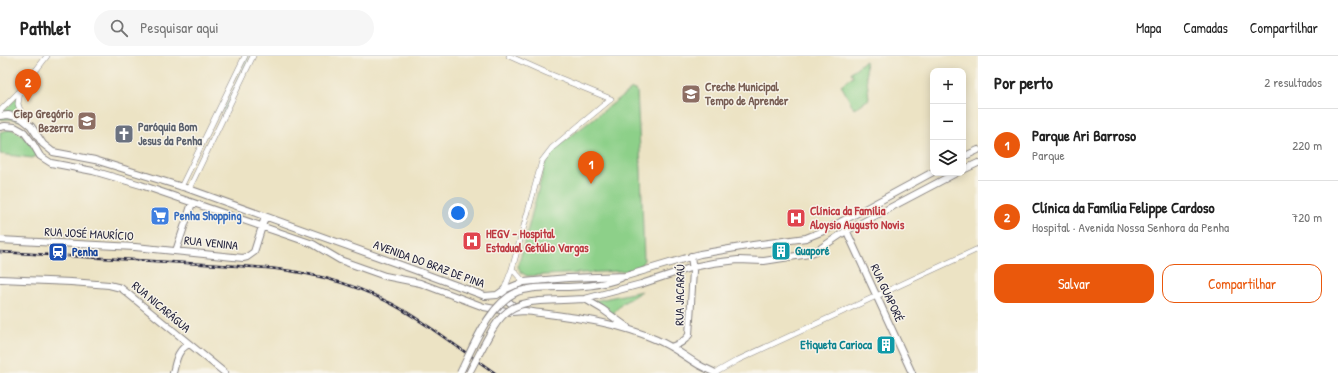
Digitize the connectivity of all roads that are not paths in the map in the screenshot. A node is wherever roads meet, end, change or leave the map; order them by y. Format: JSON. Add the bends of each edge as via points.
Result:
{"nodes":[{"id":1,"x":47,"y":56,"type":"edge"},
{"id":2,"x":245,"y":56,"type":"edge"},
{"id":3,"x":253,"y":56,"type":"edge"},
{"id":4,"x":509,"y":56,"type":"edge"},
{"id":5,"x":241,"y":73,"type":"junction"},
{"id":6,"x":20,"y":91,"type":"junction"},
{"id":7,"x":0,"y":111,"type":"edge"},
{"id":8,"x":0,"y":116,"type":"edge"},
{"id":9,"x":31,"y":126,"type":"junction"},
{"id":10,"x":0,"y":127,"type":"edge"},
{"id":11,"x":978,"y":150,"type":"edge"},
{"id":12,"x":966,"y":156,"type":"edge"},
{"id":13,"x":978,"y":163,"type":"edge"},
{"id":14,"x":966,"y":169,"type":"edge"},
{"id":15,"x":190,"y":170,"type":"junction"},
{"id":16,"x":197,"y":173,"type":"junction"},
{"id":17,"x":930,"y":174,"type":"edge"},
{"id":18,"x":950,"y":176,"type":"edge"},
{"id":19,"x":181,"y":187,"type":"junction"},
{"id":20,"x":189,"y":189,"type":"junction"},
{"id":21,"x":192,"y":203,"type":"junction"},
{"id":22,"x":265,"y":217,"type":"junction"},
{"id":23,"x":842,"y":221,"type":"junction"},
{"id":24,"x":262,"y":227,"type":"junction"},
{"id":25,"x":846,"y":231,"type":"junction"},
{"id":26,"x":0,"y":240,"type":"edge"},
{"id":27,"x":978,"y":249,"type":"edge"},
{"id":28,"x":176,"y":251,"type":"junction"},
{"id":29,"x":691,"y":256,"type":"junction"},
{"id":30,"x":692,"y":267,"type":"junction"},
{"id":31,"x":512,"y":269,"type":"junction"},
{"id":32,"x":626,"y":276,"type":"junction"},
{"id":33,"x":0,"y":279,"type":"edge"},
{"id":34,"x":521,"y":282,"type":"junction"},
{"id":35,"x":504,"y":290,"type":"junction"},
{"id":36,"x":876,"y":296,"type":"junction"},
{"id":37,"x":585,"y":299,"type":"junction"},
{"id":38,"x":510,"y":305,"type":"junction"},
{"id":39,"x":525,"y":311,"type":"junction"},
{"id":40,"x":632,"y":330,"type":"junction"},
{"id":41,"x":189,"y":344,"type":"junction"},
{"id":42,"x":671,"y":347,"type":"junction"},
{"id":43,"x":173,"y":373,"type":"edge"},
{"id":44,"x":226,"y":373,"type":"edge"},
{"id":45,"x":460,"y":373,"type":"edge"},
{"id":46,"x":470,"y":373,"type":"edge"},
{"id":47,"x":715,"y":373,"type":"edge"},
{"id":48,"x":912,"y":373,"type":"edge"}],
"edges":[{"from":1,"to":6,"type":"street"},
{"from":2,"to":5,"type":"street"},
{"from":3,"to":5,"type":"street"},
{"from":4,"to":31,"type":"street","via":[[611,99],[552,148],[542,161]]},
{"from":5,"to":15,"type":"street"},
{"from":5,"to":16,"type":"street"},
{"from":6,"to":7,"type":"street"},
{"from":6,"to":9,"type":"street","via":[[19,108]]},
{"from":8,"to":9,"type":"main road","via":[[21,118]]},
{"from":9,"to":19,"type":"main road","name":"AVENIDA DO BRAZ DE PINA","via":[[43,144],[53,152],[95,160]]},
{"from":10,"to":21,"type":"main road","name":"AVENIDA DO BRAZ DE PINA","via":[[10,126],[24,132],[40,156],[47,161],[93,171]]},
{"from":11,"to":12,"type":"main road"},
{"from":13,"to":14,"type":"main road"},
{"from":15,"to":16,"type":"street"},
{"from":15,"to":19,"type":"street"},
{"from":16,"to":20,"type":"street"},
{"from":17,"to":23,"type":"main road","name":"AVENIDA DO BRAZ DE PINA"},
{"from":18,"to":25,"type":"main road"},
{"from":19,"to":20,"type":"main road","name":"AVENIDA DO BRAZ DE PINA"},
{"from":20,"to":22,"type":"main road","name":"AVENIDA DO BRAZ DE PINA"},
{"from":21,"to":24,"type":"main road","name":"AVENIDA DO BRAZ DE PINA"},
{"from":21,"to":28,"type":"main road"},
{"from":22,"to":24,"type":"main road","name":"RUA VENINA"},
{"from":22,"to":35,"type":"main road","name":"AVENIDA DO BRAZ DE PINA","via":[[485,296],[494,296]]},
{"from":23,"to":25,"type":"main road","name":"RUA GUAPORÉ"},
{"from":23,"to":29,"type":"main road","name":"AVENIDA DO BRAZ DE PINA","via":[[806,238]]},
{"from":24,"to":28,"type":"main road","name":"RUA VENINA","via":[[254,252],[247,257]]},
{"from":24,"to":39,"type":"main road","name":"AVENIDA DO BRAZ DE PINA","via":[[313,244],[340,260],[385,276],[420,283],[484,307],[512,312]]},
{"from":25,"to":30,"type":"main road","via":[[809,254],[764,261],[722,261]]},
{"from":25,"to":36,"type":"main road","name":"RUA GUAPORÉ"},
{"from":26,"to":28,"type":"main road","name":"RUA JOSÉ MAURÍCIO"},
{"from":27,"to":36,"type":"street"},
{"from":29,"to":30,"type":"main road","name":"RUA JACARAÚ"},
{"from":29,"to":32,"type":"main road","name":"AVENIDA DO BRAZ DE PINA"},
{"from":30,"to":37,"type":"main road"},
{"from":30,"to":42,"type":"main road","name":"RUA JACARAÚ","via":[[689,335],[680,344]]},
{"from":31,"to":34,"type":"street"},
{"from":31,"to":35,"type":"street"},
{"from":32,"to":34,"type":"main road","name":"AVENIDA DO BRAZ DE PINA"},
{"from":32,"to":45,"type":"main road","bridge":true,"via":[[594,285],[535,288],[517,292],[499,304],[485,323]]},
{"from":33,"to":41,"type":"main road","name":"RUA NICARÁGUA","via":[[72,282],[121,288]]},
{"from":34,"to":35,"type":"main road","name":"AVENIDA DO BRAZ DE PINA"},
{"from":34,"to":38,"type":"main road","via":[[510,297]]},
{"from":35,"to":38,"type":"main road","via":[[505,298]]},
{"from":36,"to":47,"type":"street"},
{"from":36,"to":48,"type":"main road","name":"RUA GUAPORÉ"},
{"from":37,"to":40,"type":"main road"},
{"from":37,"to":46,"type":"main road","bridge":true,"via":[[540,300],[522,303],[506,312],[493,327]]},
{"from":38,"to":39,"type":"main road"},
{"from":39,"to":40,"type":"main road","name":"AVENIDA DO BRAZ DE PINA","via":[[604,322]]},
{"from":40,"to":42,"type":"main road"},
{"from":41,"to":43,"type":"main road","via":[[180,351]]},
{"from":41,"to":44,"type":"main road","name":"RUA NICARÁGUA"},
{"from":42,"to":47,"type":"main road"}]}
